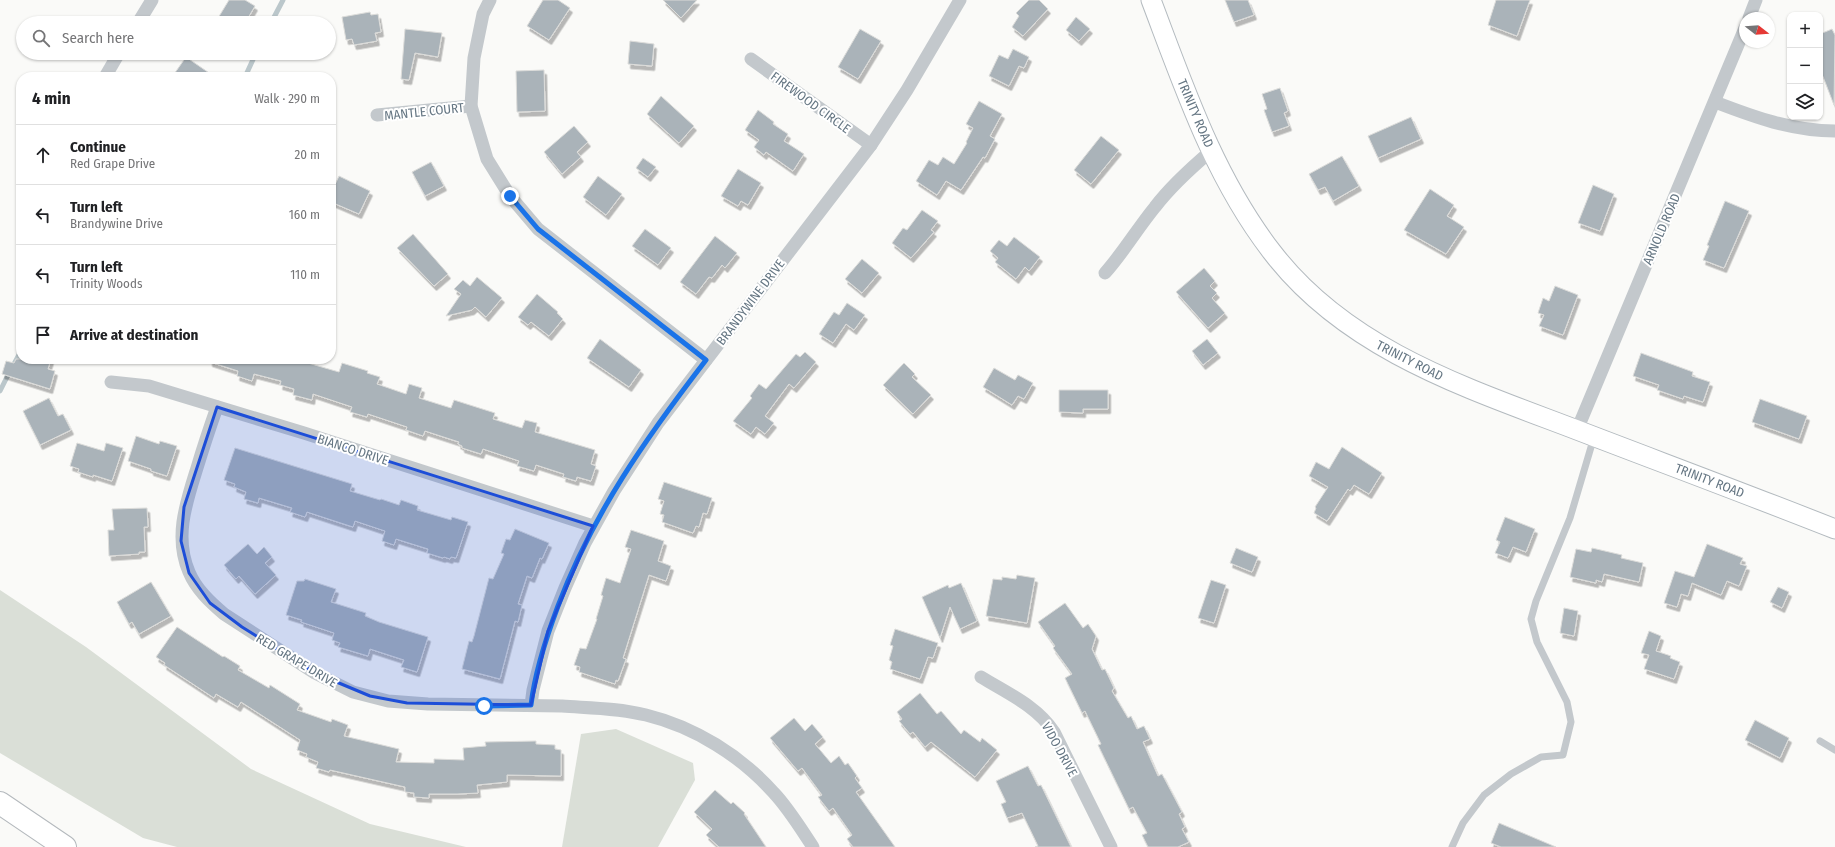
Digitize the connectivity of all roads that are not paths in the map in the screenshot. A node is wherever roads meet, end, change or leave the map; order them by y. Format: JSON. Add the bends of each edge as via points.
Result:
{"nodes":[{"id":1,"x":152,"y":0,"type":"edge"},
{"id":2,"x":490,"y":0,"type":"edge"},
{"id":3,"x":960,"y":0,"type":"edge"},
{"id":4,"x":1151,"y":0,"type":"edge"},
{"id":5,"x":1756,"y":0,"type":"edge"},
{"id":6,"x":1751,"y":12,"type":"edge"},
{"id":7,"x":142,"y":16,"type":"edge"},
{"id":8,"x":1739,"y":42,"type":"edge"},
{"id":9,"x":751,"y":58,"type":"dead end"},
{"id":10,"x":115,"y":60,"type":"edge"},
{"id":11,"x":107,"y":72,"type":"edge"},
{"id":12,"x":1714,"y":102,"type":"junction"},
{"id":13,"x":471,"y":106,"type":"junction"},
{"id":14,"x":377,"y":116,"type":"dead end"},
{"id":15,"x":1835,"y":131,"type":"edge"},
{"id":16,"x":871,"y":145,"type":"junction"},
{"id":17,"x":1211,"y":151,"type":"junction"},
{"id":18,"x":1105,"y":273,"type":"dead end"},
{"id":19,"x":706,"y":360,"type":"junction"},
{"id":20,"x":111,"y":382,"type":"dead end"},
{"id":21,"x":217,"y":407,"type":"junction"},
{"id":22,"x":1585,"y":433,"type":"junction"},
{"id":23,"x":594,"y":526,"type":"junction"},
{"id":24,"x":1835,"y":529,"type":"edge"},
{"id":25,"x":981,"y":677,"type":"dead end"},
{"id":26,"x":531,"y":705,"type":"junction"},
{"id":27,"x":1820,"y":741,"type":"dead end"},
{"id":28,"x":1835,"y":750,"type":"edge"},
{"id":29,"x":0,"y":804,"type":"edge"},
{"id":30,"x":66,"y":847,"type":"edge"},
{"id":31,"x":813,"y":847,"type":"edge"},
{"id":32,"x":1111,"y":847,"type":"edge"},
{"id":33,"x":1452,"y":847,"type":"edge"}],
"edges":[{"from":1,"to":7,"type":"street"},
{"from":2,"to":13,"type":"street","via":[[483,14],[474,58]]},
{"from":3,"to":16,"type":"street","name":"BRANDYWINE DRIVE"},
{"from":4,"to":17,"type":"main road","name":"TRINITY ROAD"},
{"from":5,"to":6,"type":"street"},
{"from":8,"to":12,"type":"street","name":"ARNOLD ROAD"},
{"from":9,"to":16,"type":"street","name":"FIREWOOD CIRCLE"},
{"from":10,"to":11,"type":"street"},
{"from":12,"to":15,"type":"street","via":[[1784,126]]},
{"from":12,"to":22,"type":"street","name":"ARNOLD ROAD"},
{"from":13,"to":14,"type":"street","name":"MANTLE COURT"},
{"from":13,"to":19,"type":"street","via":[[487,159],[523,213],[538,229]]},
{"from":16,"to":19,"type":"street","name":"BRANDYWINE DRIVE"},
{"from":17,"to":18,"type":"street","via":[[1182,176],[1154,207],[1119,258]]},
{"from":17,"to":22,"type":"main road","name":"TRINITY ROAD","via":[[1250,222],[1273,254],[1296,281],[1353,329],[1381,347],[1453,382]]},
{"from":19,"to":23,"type":"street","name":"BRANDYWINE DRIVE","via":[[658,423]]},
{"from":20,"to":21,"type":"street","name":"BIANCO DRIVE","via":[[149,386]]},
{"from":21,"to":23,"type":"street","name":"BIANCO DRIVE"},
{"from":21,"to":26,"type":"street","name":"RED GRAPE DRIVE","via":[[184,507],[181,541],[189,572],[210,603],[242,627],[315,673],[353,692],[406,703]]},
{"from":22,"to":24,"type":"main road","name":"TRINITY ROAD"},
{"from":22,"to":33,"type":"lane","via":[[1570,518],[1536,601],[1532,619],[1537,642],[1567,702],[1571,722],[1564,755],[1541,757],[1484,795],[1464,823]]},
{"from":23,"to":26,"type":"street","name":"BRANDYWINE DRIVE","via":[[548,631]]},
{"from":25,"to":32,"type":"street","name":"VIDO DRIVE","via":[[1035,710],[1047,722]]},
{"from":26,"to":31,"type":"street","name":"RED GRAPE DRIVE","via":[[623,710],[647,715],[698,734],[717,745],[760,778],[790,813]]},
{"from":27,"to":28,"type":"lane"},
{"from":29,"to":30,"type":"highway"}]}
